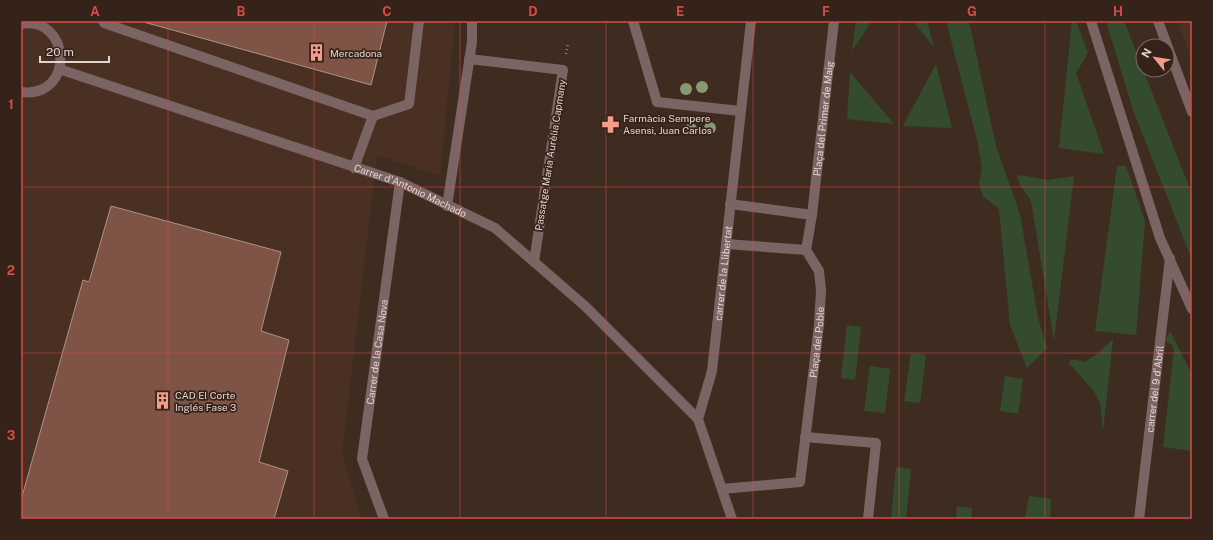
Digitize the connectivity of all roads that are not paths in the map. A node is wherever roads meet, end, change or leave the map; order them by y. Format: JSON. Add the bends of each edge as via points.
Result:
{"nodes":[{"id":1,"x":104,"y":21,"type":"edge"},
{"id":2,"x":418,"y":21,"type":"edge"},
{"id":3,"x":472,"y":21,"type":"edge"},
{"id":4,"x":633,"y":21,"type":"edge"},
{"id":5,"x":750,"y":21,"type":"edge"},
{"id":6,"x":834,"y":21,"type":"edge"},
{"id":7,"x":1091,"y":21,"type":"edge"},
{"id":8,"x":1158,"y":21,"type":"edge"},
{"id":9,"x":38,"y":23,"type":"edge"},
{"id":10,"x":21,"y":24,"type":"edge"},
{"id":11,"x":469,"y":59,"type":"junction"},
{"id":12,"x":59,"y":69,"type":"junction"},
{"id":13,"x":21,"y":92,"type":"edge"},
{"id":14,"x":740,"y":111,"type":"junction"},
{"id":15,"x":1192,"y":112,"type":"edge"},
{"id":16,"x":373,"y":116,"type":"junction"},
{"id":17,"x":354,"y":168,"type":"junction"},
{"id":18,"x":400,"y":182,"type":"junction"},
{"id":19,"x":730,"y":204,"type":"junction"},
{"id":20,"x":448,"y":206,"type":"junction"},
{"id":21,"x":812,"y":215,"type":"junction"},
{"id":22,"x":726,"y":244,"type":"junction"},
{"id":23,"x":806,"y":250,"type":"junction"},
{"id":24,"x":1170,"y":258,"type":"junction"},
{"id":25,"x":534,"y":262,"type":"junction"},
{"id":26,"x":1192,"y":309,"type":"edge"},
{"id":27,"x":698,"y":419,"type":"junction"},
{"id":28,"x":805,"y":437,"type":"junction"},
{"id":29,"x":722,"y":489,"type":"junction"},
{"id":30,"x":384,"y":519,"type":"edge"},
{"id":31,"x":732,"y":519,"type":"edge"},
{"id":32,"x":868,"y":519,"type":"edge"},
{"id":33,"x":1139,"y":519,"type":"edge"}],
"edges":[{"from":1,"to":16,"type":"street"},
{"from":2,"to":16,"type":"street","via":[[409,104]]},
{"from":3,"to":11,"type":"street"},
{"from":4,"to":14,"type":"street","via":[[657,102]]},
{"from":5,"to":14,"type":"street","name":"carrer de la Llibertat"},
{"from":6,"to":21,"type":"street","name":"Plaça del Primer de Maig"},
{"from":7,"to":24,"type":"street","via":[[1160,238]]},
{"from":8,"to":15,"type":"street"},
{"from":9,"to":10,"type":"street"},
{"from":9,"to":12,"type":"street","via":[[60,47]]},
{"from":11,"to":20,"type":"street"},
{"from":11,"to":25,"type":"street","name":"Passatge Maria Aurèlia Capmany","via":[[563,70]]},
{"from":12,"to":13,"type":"street","via":[[47,86],[38,91]]},
{"from":12,"to":17,"type":"street","name":"Carrer d'Antonio Machado"},
{"from":14,"to":19,"type":"street","name":"carrer de la Llibertat"},
{"from":16,"to":17,"type":"street"},
{"from":17,"to":18,"type":"street","name":"Carrer d'Antonio Machado"},
{"from":18,"to":20,"type":"street","name":"Carrer d'Antonio Machado"},
{"from":18,"to":30,"type":"street","name":"Carrer de la Casa Nova","via":[[362,459]]},
{"from":19,"to":21,"type":"street"},
{"from":19,"to":22,"type":"street","name":"carrer de la Llibertat"},
{"from":20,"to":25,"type":"street","name":"Carrer d'Antonio Machado","via":[[494,228]]},
{"from":21,"to":23,"type":"street","name":"Plaça del Primer de Maig"},
{"from":22,"to":23,"type":"street"},
{"from":22,"to":27,"type":"street","name":"carrer de la Llibertat","via":[[712,371]]},
{"from":23,"to":28,"type":"street","name":"Plaça del Poble","via":[[819,271],[821,290]]},
{"from":24,"to":26,"type":"street"},
{"from":24,"to":33,"type":"street","name":"carrer del 9 d'Abril"},
{"from":25,"to":27,"type":"street","name":"Carrer d'Antonio Machado","via":[[585,306]]},
{"from":27,"to":29,"type":"street"},
{"from":28,"to":29,"type":"street","name":"Plaça del Poble","via":[[800,482]]},
{"from":28,"to":32,"type":"street","via":[[876,443]]},
{"from":29,"to":31,"type":"street"}]}
